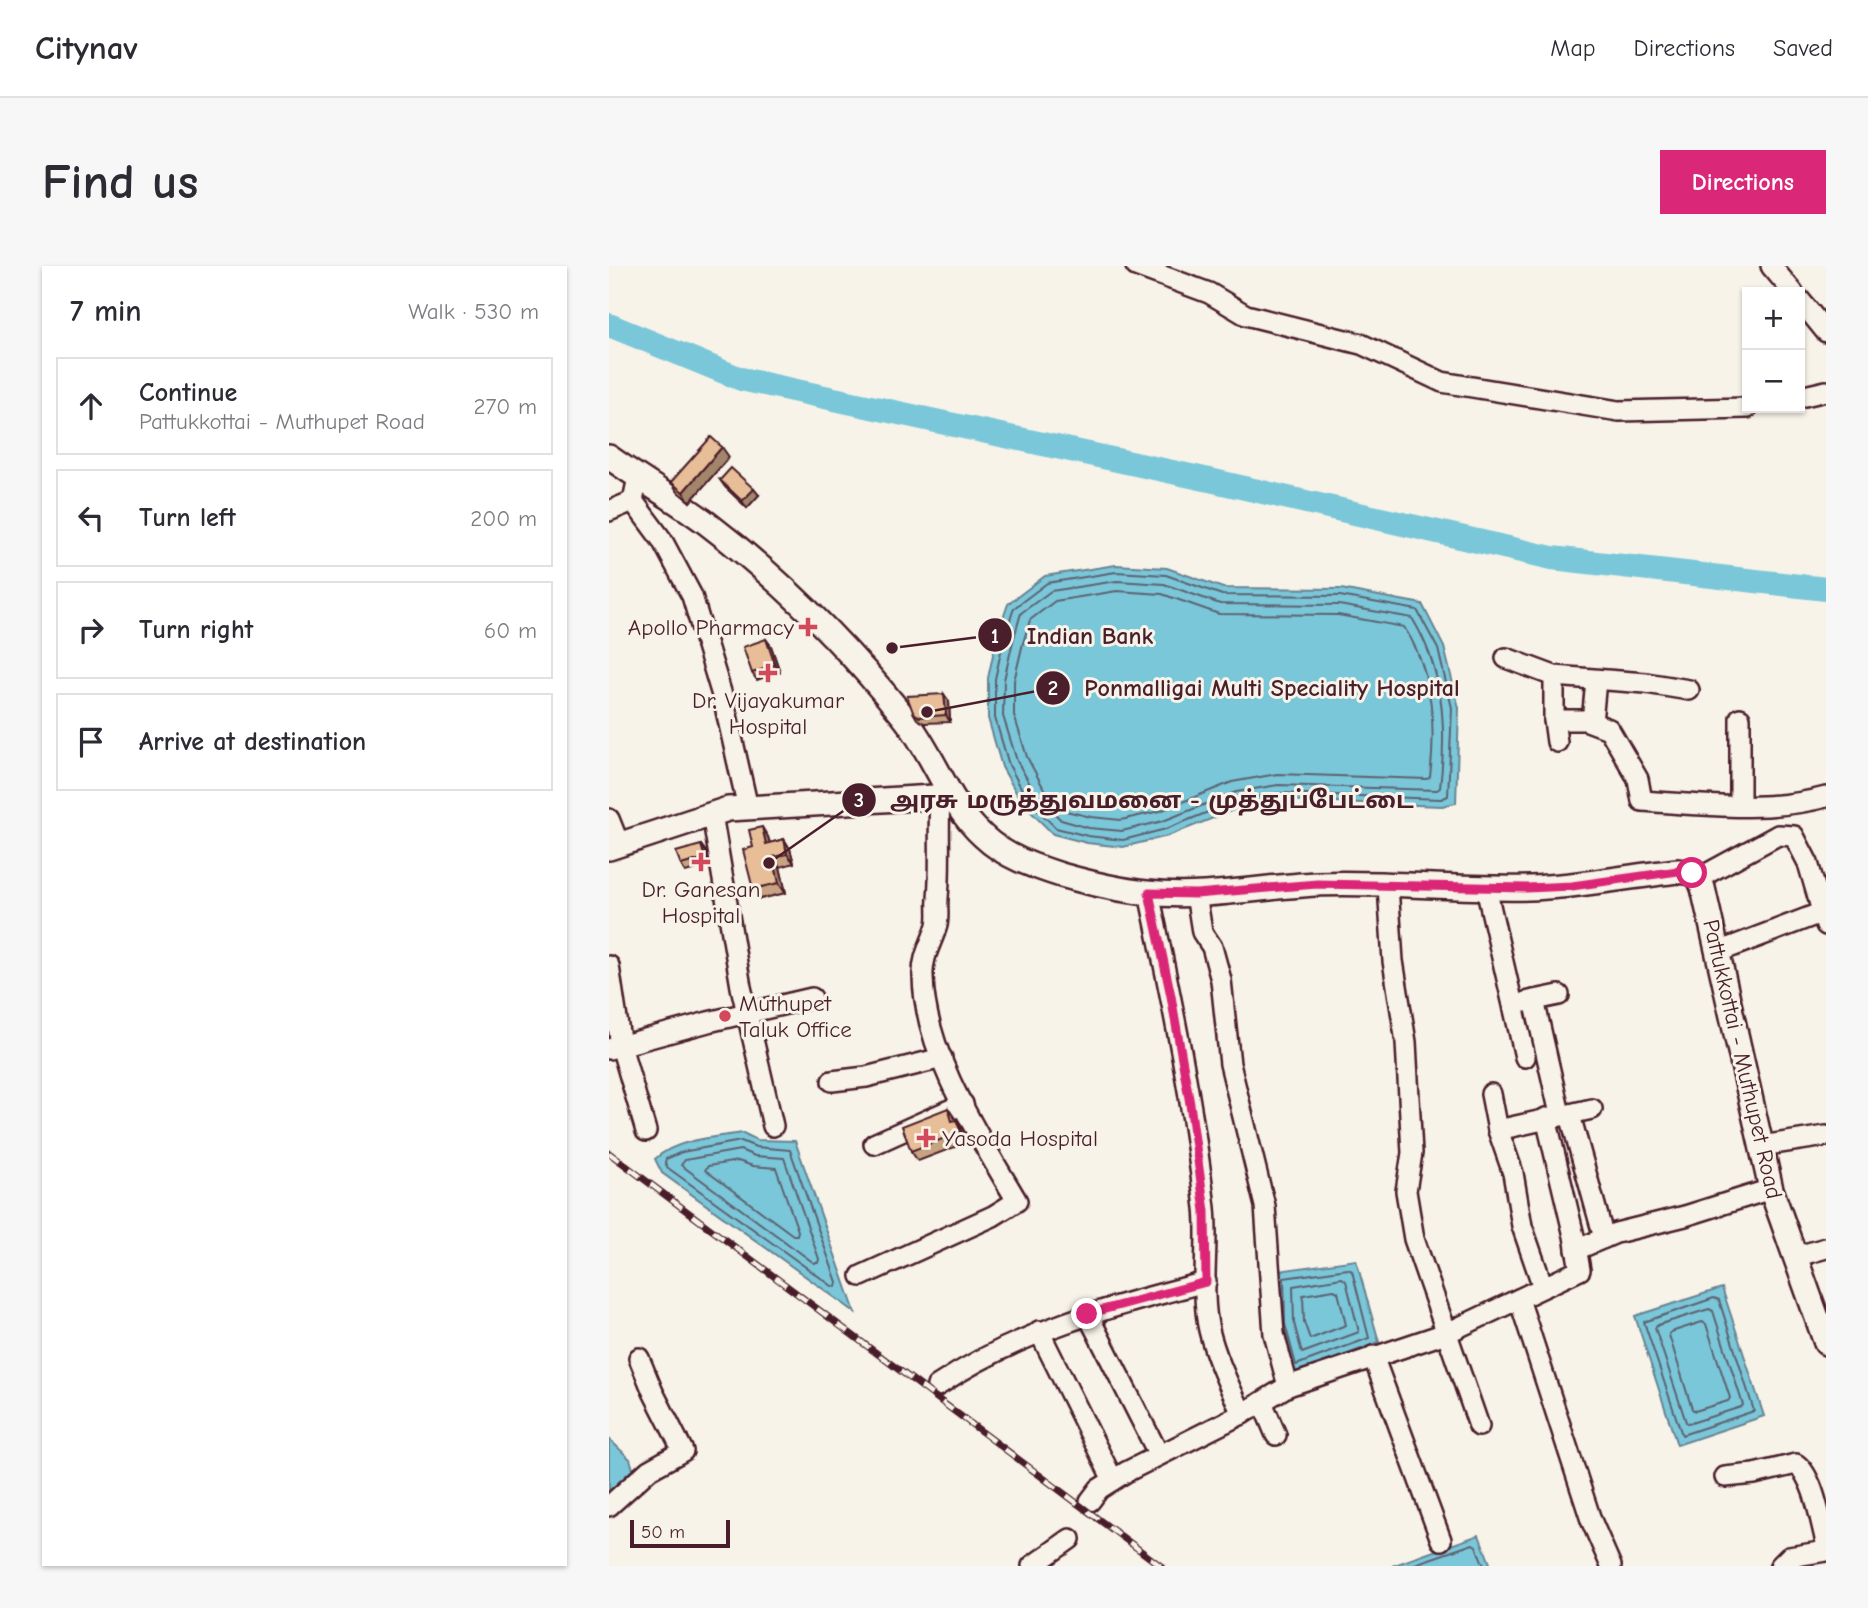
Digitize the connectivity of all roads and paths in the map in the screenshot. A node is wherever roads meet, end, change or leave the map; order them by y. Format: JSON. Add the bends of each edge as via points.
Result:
{"nodes":[{"id":1,"x":1136,"y":266,"type":"edge"},
{"id":2,"x":1771,"y":266,"type":"edge"},
{"id":3,"x":1789,"y":287,"type":"edge"},
{"id":4,"x":1805,"y":306,"type":"edge"},
{"id":5,"x":1826,"y":332,"type":"edge"},
{"id":6,"x":1826,"y":391,"type":"edge"},
{"id":7,"x":1805,"y":396,"type":"edge"},
{"id":8,"x":1742,"y":408,"type":"edge"},
{"id":9,"x":609,"y":457,"type":"edge"},
{"id":10,"x":638,"y":478,"type":"junction"},
{"id":11,"x":633,"y":501,"type":"junction"},
{"id":12,"x":609,"y":512,"type":"edge"},
{"id":13,"x":1506,"y":658,"type":"dead end"},
{"id":14,"x":1554,"y":676,"type":"junction"},
{"id":15,"x":1596,"y":680,"type":"junction"},
{"id":16,"x":1689,"y":690,"type":"dead end"},
{"id":17,"x":1740,"y":718,"type":"dead end"},
{"id":18,"x":1554,"y":720,"type":"junction"},
{"id":19,"x":1592,"y":722,"type":"junction"},
{"id":20,"x":1557,"y":742,"type":"dead end"},
{"id":21,"x":946,"y":796,"type":"junction"},
{"id":22,"x":1826,"y":797,"type":"edge"},
{"id":23,"x":1791,"y":804,"type":"junction"},
{"id":24,"x":1740,"y":806,"type":"junction"},
{"id":25,"x":748,"y":808,"type":"junction"},
{"id":26,"x":712,"y":814,"type":"junction"},
{"id":27,"x":609,"y":819,"type":"edge"},
{"id":28,"x":1787,"y":835,"type":"junction"},
{"id":29,"x":614,"y":846,"type":"edge"},
{"id":30,"x":1699,"y":878,"type":"junction"},
{"id":31,"x":1388,"y":886,"type":"junction"},
{"id":32,"x":1486,"y":888,"type":"junction"},
{"id":33,"x":1149,"y":893,"type":"junction"},
{"id":34,"x":1196,"y":894,"type":"junction"},
{"id":35,"x":1824,"y":919,"type":"edge"},
{"id":36,"x":1719,"y":953,"type":"junction"},
{"id":37,"x":609,"y":966,"type":"edge"},
{"id":38,"x":1559,"y":995,"type":"dead end"},
{"id":39,"x":812,"y":998,"type":"dead end"},
{"id":40,"x":1534,"y":1000,"type":"junction"},
{"id":41,"x":1513,"y":1004,"type":"junction"},
{"id":42,"x":747,"y":1013,"type":"junction"},
{"id":43,"x":615,"y":1048,"type":"edge"},
{"id":44,"x":942,"y":1058,"type":"junction"},
{"id":45,"x":1525,"y":1058,"type":"dead end"},
{"id":46,"x":832,"y":1081,"type":"dead end"},
{"id":47,"x":1491,"y":1094,"type":"dead end"},
{"id":48,"x":963,"y":1104,"type":"junction"},
{"id":49,"x":1592,"y":1109,"type":"dead end"},
{"id":50,"x":1559,"y":1116,"type":"junction"},
{"id":51,"x":773,"y":1126,"type":"dead end"},
{"id":52,"x":1498,"y":1130,"type":"junction"},
{"id":53,"x":646,"y":1131,"type":"dead end"},
{"id":54,"x":1826,"y":1136,"type":"edge"},
{"id":55,"x":874,"y":1144,"type":"dead end"},
{"id":56,"x":1761,"y":1146,"type":"junction"},
{"id":57,"x":1771,"y":1189,"type":"junction"},
{"id":58,"x":1604,"y":1238,"type":"junction"},
{"id":59,"x":1826,"y":1248,"type":"edge"},
{"id":60,"x":1576,"y":1250,"type":"junction"},
{"id":61,"x":1794,"y":1257,"type":"junction"},
{"id":62,"x":861,"y":1276,"type":"dead end"},
{"id":63,"x":1206,"y":1282,"type":"junction"},
{"id":64,"x":1543,"y":1287,"type":"junction"},
{"id":65,"x":1519,"y":1299,"type":"junction"},
{"id":66,"x":1087,"y":1314,"type":"junction"},
{"id":67,"x":1039,"y":1331,"type":"junction"},
{"id":68,"x":1448,"y":1332,"type":"junction"},
{"id":69,"x":1826,"y":1343,"type":"edge"},
{"id":70,"x":1373,"y":1356,"type":"junction"},
{"id":71,"x":639,"y":1358,"type":"dead end"},
{"id":72,"x":937,"y":1386,"type":"dead end"},
{"id":73,"x":1288,"y":1386,"type":"junction"},
{"id":74,"x":1262,"y":1402,"type":"junction"},
{"id":75,"x":1243,"y":1414,"type":"junction"},
{"id":76,"x":1479,"y":1426,"type":"dead end"},
{"id":77,"x":1276,"y":1435,"type":"dead end"},
{"id":78,"x":1159,"y":1455,"type":"junction"},
{"id":79,"x":1725,"y":1477,"type":"dead end"},
{"id":80,"x":1816,"y":1477,"type":"edge"},
{"id":81,"x":1113,"y":1480,"type":"junction"},
{"id":82,"x":1090,"y":1501,"type":"dead end"},
{"id":83,"x":609,"y":1506,"type":"edge"},
{"id":84,"x":1070,"y":1539,"type":"dead end"},
{"id":85,"x":1441,"y":1539,"type":"dead end"},
{"id":86,"x":1826,"y":1542,"type":"edge"},
{"id":87,"x":1826,"y":1551,"type":"edge"},
{"id":88,"x":1031,"y":1566,"type":"edge"},
{"id":89,"x":1611,"y":1566,"type":"edge"},
{"id":90,"x":1780,"y":1566,"type":"edge"}],
"edges":[{"from":1,"to":8,"type":"street","via":[[1209,293],[1246,315],[1361,344],[1442,382],[1619,411]]},
{"from":2,"to":3,"type":"street"},
{"from":4,"to":5,"type":"street"},
{"from":6,"to":7,"type":"street"},
{"from":9,"to":10,"type":"main road"},
{"from":10,"to":11,"type":"street"},
{"from":10,"to":21,"type":"main road","via":[[706,522],[804,608],[905,719],[933,760]]},
{"from":11,"to":12,"type":"street"},
{"from":11,"to":25,"type":"street","via":[[662,540],[692,596],[724,702]]},
{"from":13,"to":14,"type":"street"},
{"from":14,"to":15,"type":"street"},
{"from":14,"to":18,"type":"street"},
{"from":15,"to":16,"type":"street"},
{"from":15,"to":19,"type":"street"},
{"from":17,"to":24,"type":"street"},
{"from":18,"to":19,"type":"street"},
{"from":18,"to":20,"type":"street"},
{"from":19,"to":24,"type":"street","via":[[1609,729],[1638,779],[1642,801]]},
{"from":21,"to":25,"type":"main road"},
{"from":21,"to":33,"type":"main road","via":[[982,836],[1013,857],[1091,883]]},
{"from":21,"to":44,"type":"street","via":[[938,826],[937,925],[924,956],[923,977]]},
{"from":22,"to":23,"type":"street"},
{"from":23,"to":24,"type":"street"},
{"from":23,"to":28,"type":"street"},
{"from":25,"to":26,"type":"main road"},
{"from":26,"to":29,"type":"main road"},
{"from":26,"to":42,"type":"street"},
{"from":27,"to":29,"type":"street"},
{"from":28,"to":30,"type":"street","via":[[1778,835]]},
{"from":28,"to":35,"type":"street","via":[[1794,836],[1808,863]]},
{"from":30,"to":32,"type":"main road","via":[[1678,871],[1572,886]]},
{"from":30,"to":36,"type":"main road","name":"Pattukkottai - Muthupet Road"},
{"from":31,"to":32,"type":"main road"},
{"from":31,"to":34,"type":"main road","via":[[1317,884]]},
{"from":31,"to":68,"type":"street","via":[[1393,961],[1406,1042],[1412,1153],[1406,1191],[1414,1239]]},
{"from":32,"to":41,"type":"street"},
{"from":33,"to":34,"type":"main road"},
{"from":33,"to":63,"type":"street","via":[[1190,1104],[1205,1211]]},
{"from":34,"to":73,"type":"street","via":[[1202,932],[1212,947],[1221,980],[1230,1064],[1265,1206],[1274,1334]]},
{"from":35,"to":36,"type":"street"},
{"from":36,"to":56,"type":"main road","name":"Pattukkottai - Muthupet Road"},
{"from":37,"to":43,"type":"street"},
{"from":38,"to":40,"type":"street"},
{"from":39,"to":42,"type":"street"},
{"from":40,"to":41,"type":"street"},
{"from":40,"to":50,"type":"street"},
{"from":41,"to":45,"type":"street"},
{"from":42,"to":43,"type":"street"},
{"from":42,"to":51,"type":"street"},
{"from":43,"to":53,"type":"street"},
{"from":44,"to":46,"type":"street"},
{"from":44,"to":48,"type":"street"},
{"from":47,"to":52,"type":"street"},
{"from":48,"to":55,"type":"street"},
{"from":48,"to":62,"type":"street","via":[[1017,1201]]},
{"from":49,"to":50,"type":"street"},
{"from":50,"to":52,"type":"street"},
{"from":50,"to":58,"type":"street"},
{"from":50,"to":60,"type":"street"},
{"from":52,"to":64,"type":"street","via":[[1513,1173],[1522,1227]]},
{"from":54,"to":56,"type":"street"},
{"from":56,"to":57,"type":"main road","name":"Pattukkottai - Muthupet Road"},
{"from":57,"to":58,"type":"street"},
{"from":57,"to":61,"type":"main road","name":"Pattukkottai - Muthupet Road"},
{"from":58,"to":60,"type":"street"},
{"from":59,"to":61,"type":"street"},
{"from":60,"to":64,"type":"street","via":[[1580,1270]]},
{"from":61,"to":69,"type":"main road","name":"Pattukkottai - Muthupet Road"},
{"from":63,"to":66,"type":"street"},
{"from":63,"to":75,"type":"street","via":[[1209,1329]]},
{"from":64,"to":65,"type":"street"},
{"from":65,"to":68,"type":"street"},
{"from":65,"to":89,"type":"street","via":[[1591,1520]]},
{"from":66,"to":67,"type":"street"},
{"from":66,"to":78,"type":"street"},
{"from":67,"to":72,"type":"street"},
{"from":67,"to":81,"type":"street"},
{"from":68,"to":70,"type":"street"},
{"from":68,"to":76,"type":"street"},
{"from":70,"to":73,"type":"street"},
{"from":70,"to":85,"type":"street"},
{"from":71,"to":83,"type":"street","via":[[683,1451],[649,1470]]},
{"from":73,"to":74,"type":"street"},
{"from":74,"to":75,"type":"street"},
{"from":74,"to":77,"type":"street"},
{"from":75,"to":78,"type":"street"},
{"from":78,"to":81,"type":"street"},
{"from":79,"to":80,"type":"street","via":[[1796,1464]]},
{"from":80,"to":86,"type":"street"},
{"from":81,"to":82,"type":"street"},
{"from":84,"to":88,"type":"street"},
{"from":87,"to":90,"type":"street","via":[[1789,1558]]}]}
